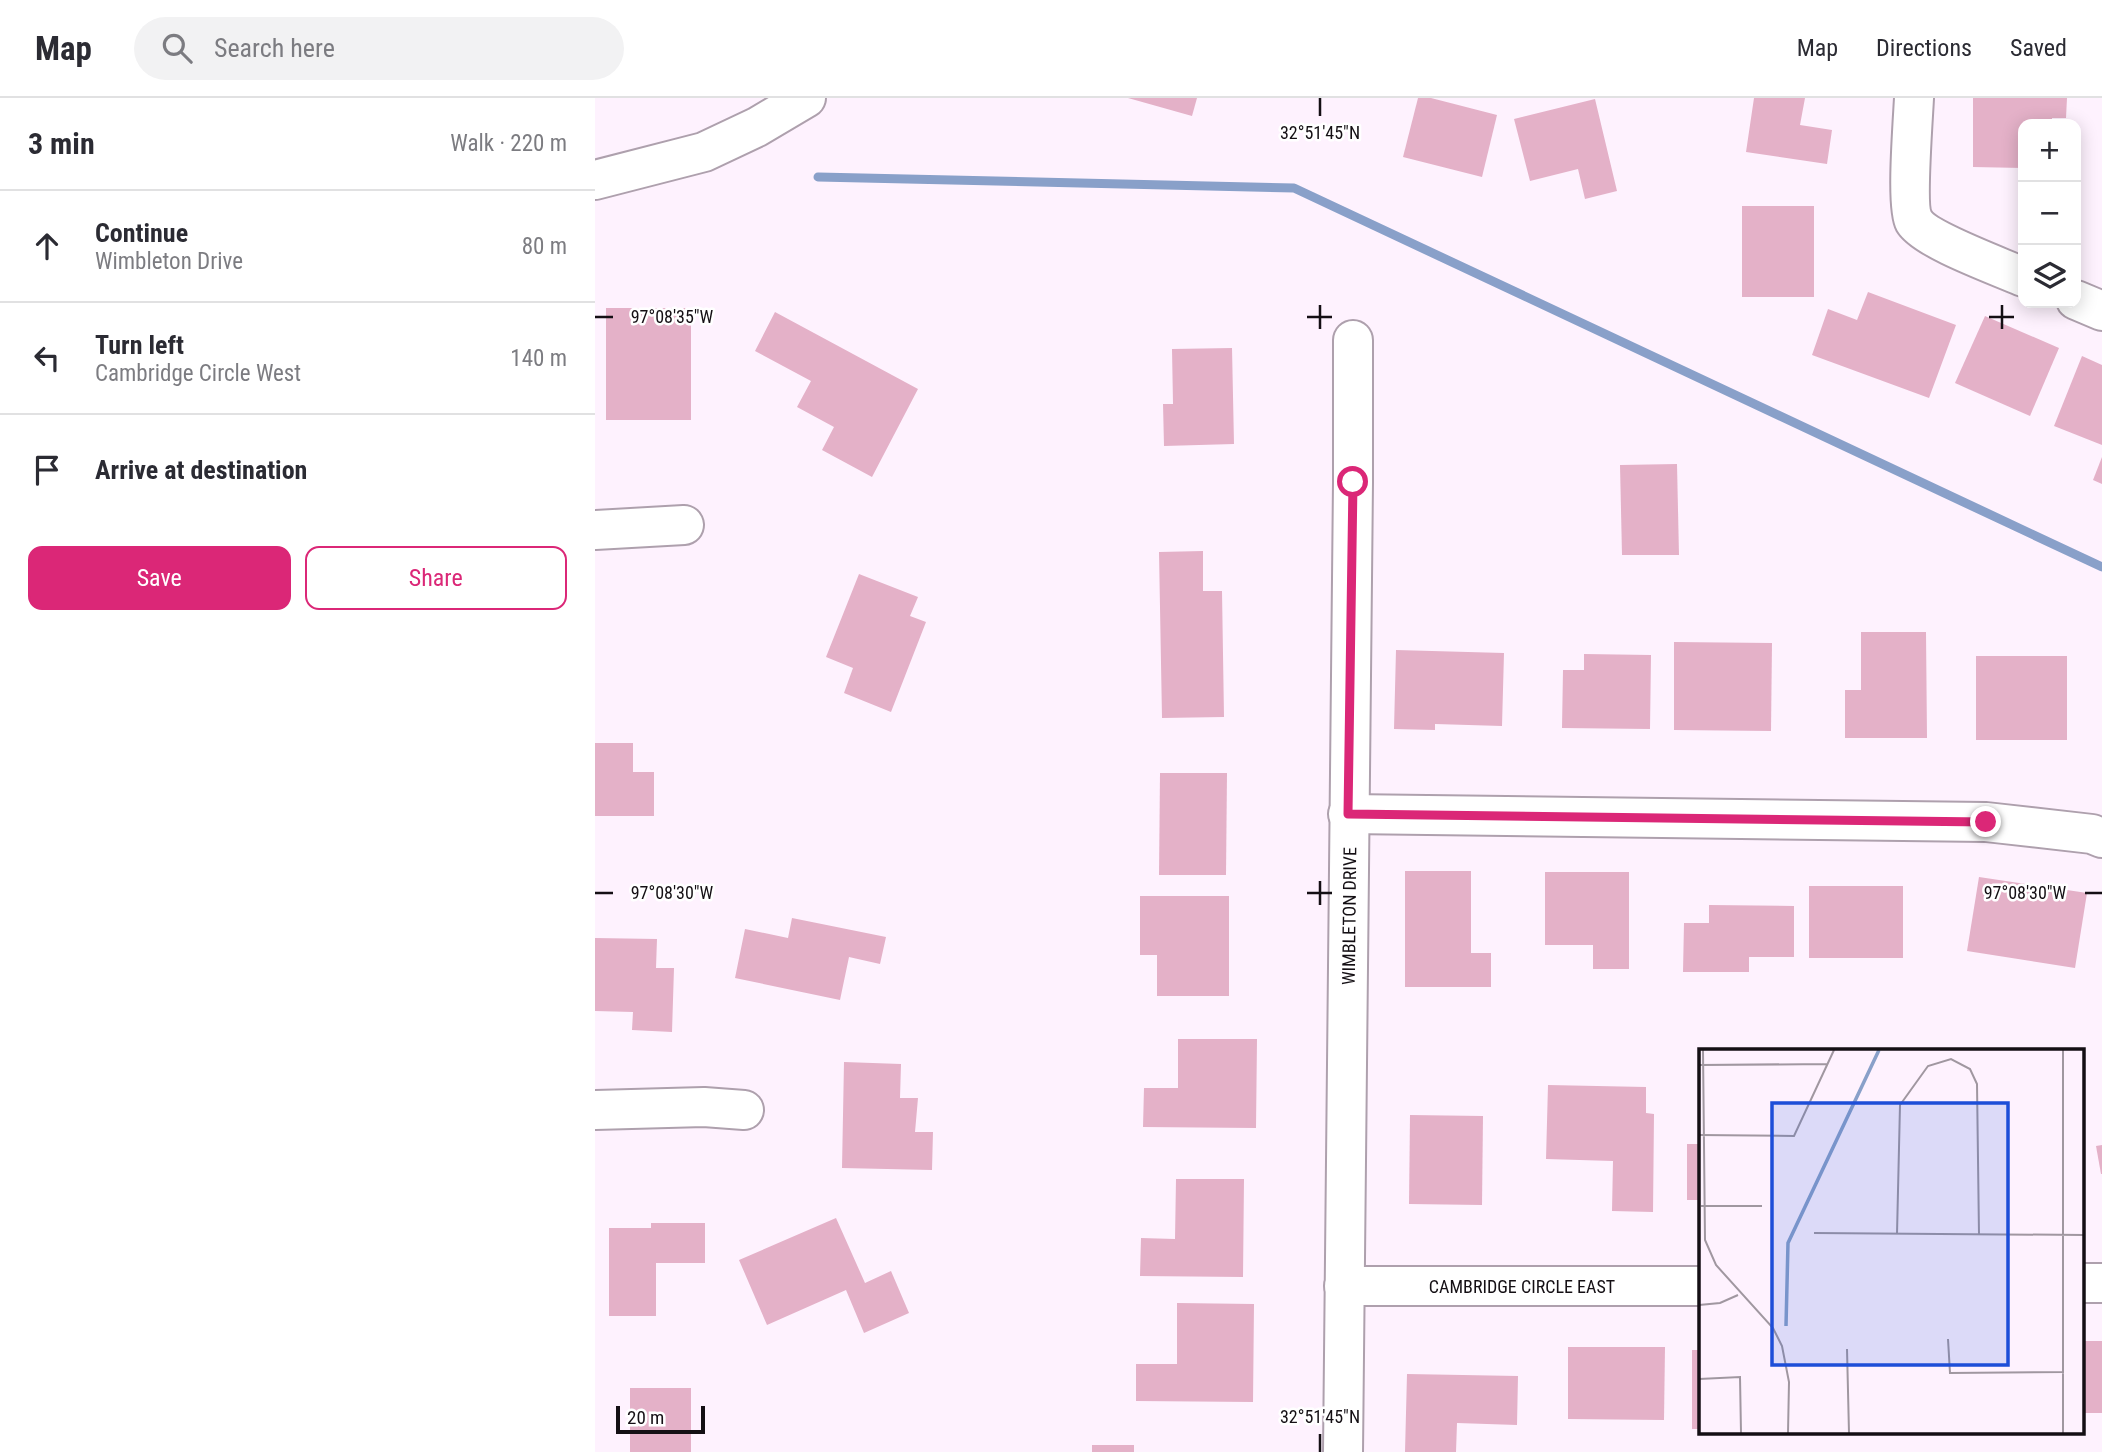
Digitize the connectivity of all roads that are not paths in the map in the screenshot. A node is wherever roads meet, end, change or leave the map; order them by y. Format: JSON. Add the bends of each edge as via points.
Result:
{"nodes":[{"id":1,"x":806,"y":98,"type":"edge"},
{"id":2,"x":1914,"y":98,"type":"edge"},
{"id":3,"x":595,"y":180,"type":"edge"},
{"id":4,"x":2018,"y":274,"type":"edge"},
{"id":5,"x":2081,"y":302,"type":"edge"},
{"id":6,"x":2102,"y":311,"type":"edge"},
{"id":7,"x":1353,"y":340,"type":"dead end"},
{"id":8,"x":684,"y":525,"type":"dead end"},
{"id":9,"x":595,"y":530,"type":"edge"},
{"id":10,"x":1348,"y":814,"type":"junction"},
{"id":11,"x":2102,"y":838,"type":"edge"},
{"id":12,"x":595,"y":1110,"type":"edge"},
{"id":13,"x":744,"y":1110,"type":"dead end"},
{"id":14,"x":1344,"y":1286,"type":"junction"},
{"id":15,"x":1699,"y":1286,"type":"edge"},
{"id":16,"x":1343,"y":1452,"type":"edge"}],
"edges":[{"from":1,"to":3,"type":"street","via":[[704,152]]},
{"from":2,"to":4,"type":"street","via":[[1913,220],[1927,234]]},
{"from":5,"to":6,"type":"street"},
{"from":7,"to":10,"type":"street","name":"WIMBLETON DRIVE"},
{"from":8,"to":9,"type":"street"},
{"from":10,"to":11,"type":"street","via":[[1986,822]]},
{"from":10,"to":14,"type":"street","name":"WIMBLETON DRIVE"},
{"from":12,"to":13,"type":"street"},
{"from":14,"to":15,"type":"street","name":"CAMBRIDGE CIRCLE EAST"},
{"from":14,"to":16,"type":"street","name":"WIMBLETON DRIVE"}]}
